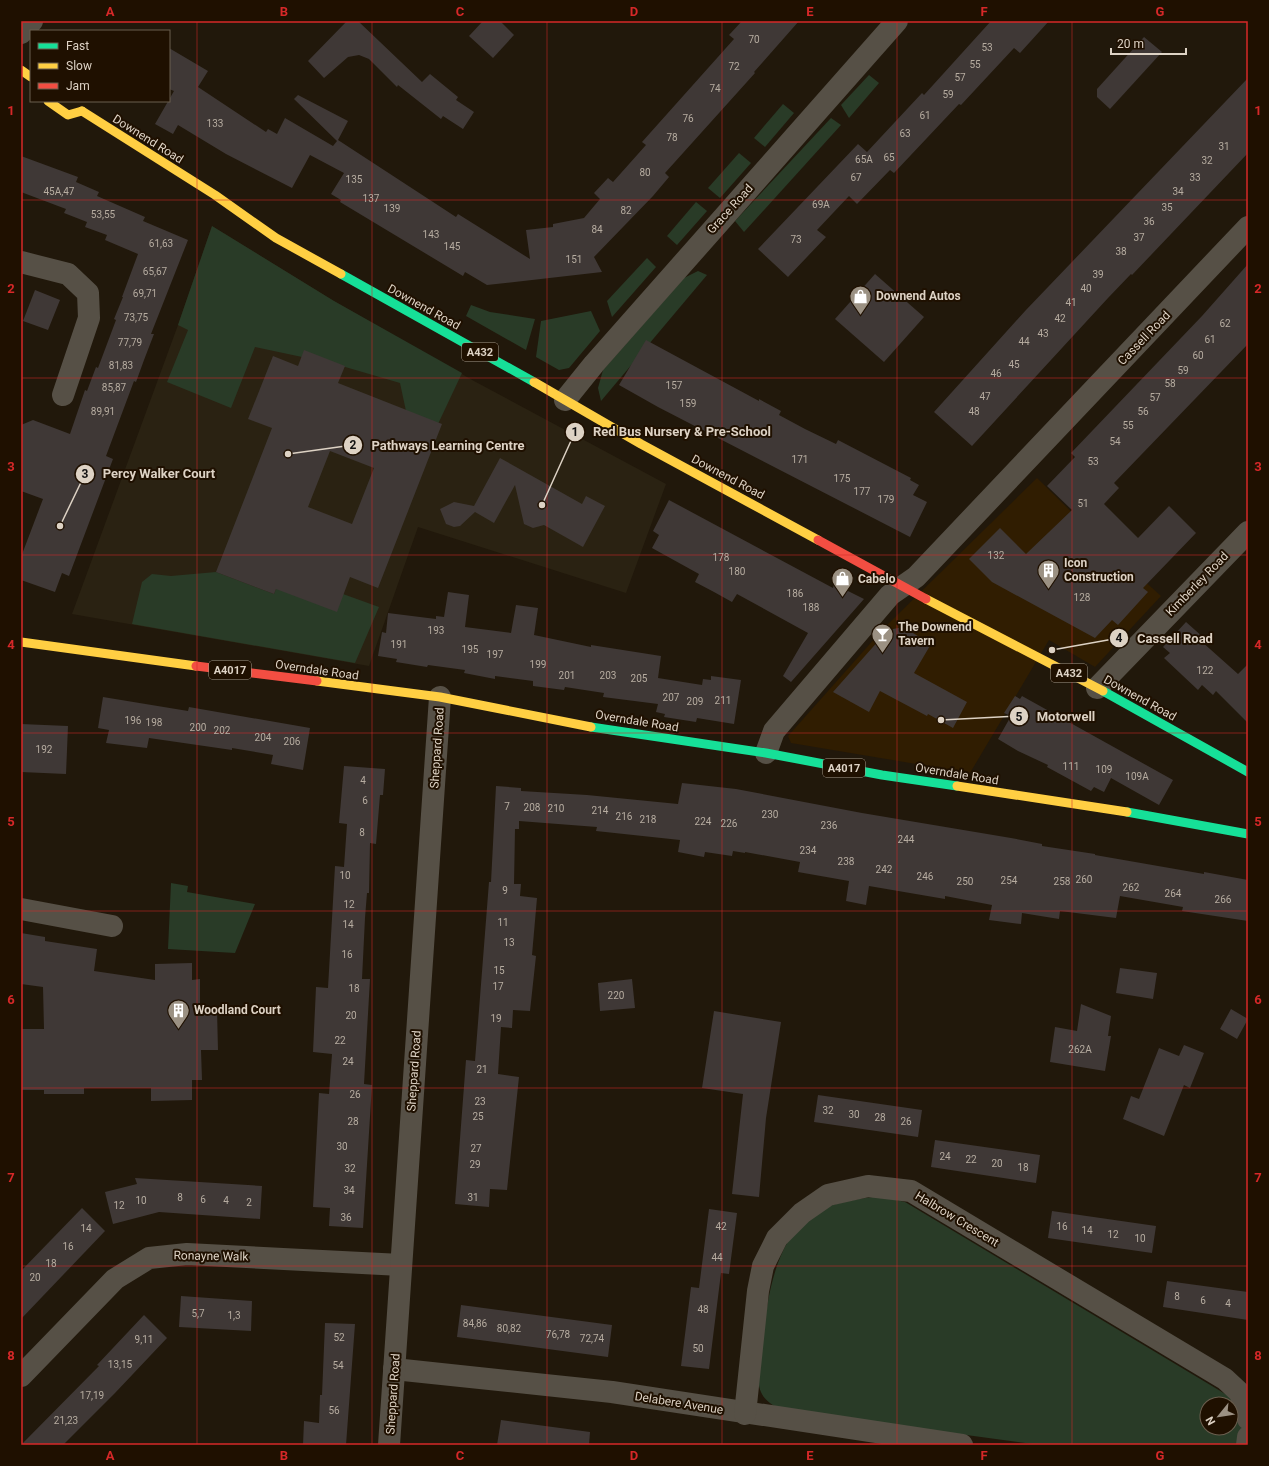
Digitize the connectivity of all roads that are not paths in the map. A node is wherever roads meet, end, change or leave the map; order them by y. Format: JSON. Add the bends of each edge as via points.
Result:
{"nodes":[{"id":1,"x":32,"y":21,"type":"edge"},
{"id":2,"x":897,"y":21,"type":"edge"},
{"id":3,"x":21,"y":33,"type":"edge"},
{"id":4,"x":21,"y":70,"type":"edge"},
{"id":5,"x":30,"y":76,"type":"edge"},
{"id":6,"x":49,"y":102,"type":"edge"},
{"id":7,"x":81,"y":102,"type":"edge"},
{"id":8,"x":82,"y":111,"type":"junction"},
{"id":9,"x":1248,"y":226,"type":"edge"},
{"id":10,"x":21,"y":262,"type":"edge"},
{"id":11,"x":63,"y":395,"type":"dead end"},
{"id":12,"x":565,"y":400,"type":"junction"},
{"id":13,"x":1248,"y":532,"type":"edge"},
{"id":14,"x":904,"y":586,"type":"junction"},
{"id":15,"x":21,"y":642,"type":"edge"},
{"id":16,"x":1097,"y":688,"type":"junction"},
{"id":17,"x":440,"y":697,"type":"junction"},
{"id":18,"x":766,"y":753,"type":"junction"},
{"id":19,"x":1248,"y":772,"type":"edge"},
{"id":20,"x":1248,"y":834,"type":"edge"},
{"id":21,"x":21,"y":909,"type":"edge"},
{"id":22,"x":112,"y":926,"type":"dead end"},
{"id":23,"x":401,"y":1265,"type":"junction"},
{"id":24,"x":394,"y":1369,"type":"junction"},
{"id":25,"x":21,"y":1376,"type":"edge"},
{"id":26,"x":745,"y":1414,"type":"junction"},
{"id":27,"x":1248,"y":1419,"type":"edge"},
{"id":28,"x":829,"y":1436,"type":"edge"},
{"id":29,"x":1248,"y":1437,"type":"edge"},
{"id":30,"x":389,"y":1445,"type":"edge"},
{"id":31,"x":962,"y":1445,"type":"edge"},
{"id":32,"x":1247,"y":1445,"type":"edge"}],
"edges":[{"from":1,"to":3,"type":"street"},
{"from":2,"to":12,"type":"street","name":"Grace Road"},
{"from":4,"to":5,"type":"main road"},
{"from":6,"to":8,"type":"main road","via":[[68,115]]},
{"from":7,"to":8,"type":"main road"},
{"from":8,"to":12,"type":"main road","name":"Downend Road","number":"A432","via":[[215,195],[276,238]]},
{"from":9,"to":14,"type":"street","name":"Cassell Road"},
{"from":10,"to":11,"type":"street","via":[[68,274],[88,293],[90,318]]},
{"from":12,"to":14,"type":"main road","name":"Downend Road","number":"A432","via":[[641,444]]},
{"from":13,"to":16,"type":"street","name":"Kimberley Road"},
{"from":14,"to":16,"type":"main road","name":"Downend Road","number":"A432"},
{"from":14,"to":18,"type":"street","name":"Cassell Road","via":[[890,595],[774,731]]},
{"from":15,"to":17,"type":"main road","name":"Overndale Road","number":"A4017"},
{"from":16,"to":19,"type":"main road","name":"Downend Road","number":"A432"},
{"from":17,"to":18,"type":"main road","name":"Overndale Road","number":"A4017","via":[[603,729]]},
{"from":17,"to":23,"type":"street","name":"Sheppard Road"},
{"from":18,"to":20,"type":"main road","name":"Overndale Road","number":"A4017","via":[[882,775],[1115,810]]},
{"from":21,"to":22,"type":"street"},
{"from":23,"to":24,"type":"street","name":"Sheppard Road"},
{"from":23,"to":25,"type":"street","name":"Ronayne Walk","via":[[187,1254],[149,1258],[115,1279]]},
{"from":24,"to":26,"type":"street","name":"Delabere Avenue","via":[[612,1392]]},
{"from":24,"to":30,"type":"street","name":"Sheppard Road"},
{"from":26,"to":27,"type":"street","name":"Halbrow Crescent","via":[[758,1291],[763,1266],[777,1238],[802,1213],[828,1195],[868,1186],[911,1191],[1225,1379],[1240,1393]]},
{"from":26,"to":28,"type":"street","name":"Delabere Avenue"},
{"from":28,"to":31,"type":"street","name":"Delabere Avenue"},
{"from":29,"to":32,"type":"street"}]}
